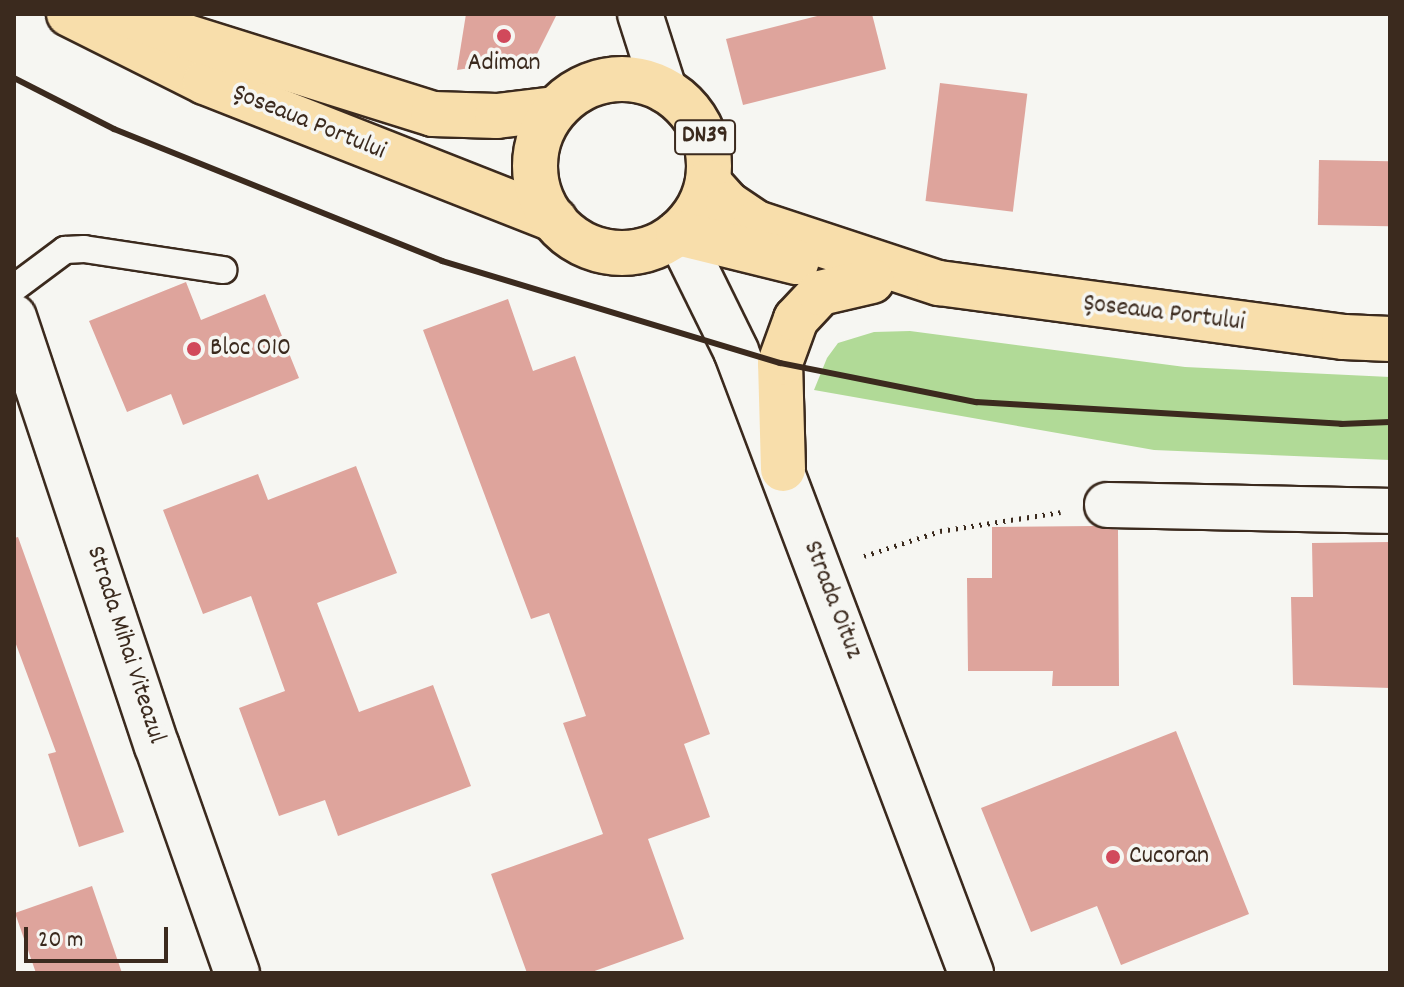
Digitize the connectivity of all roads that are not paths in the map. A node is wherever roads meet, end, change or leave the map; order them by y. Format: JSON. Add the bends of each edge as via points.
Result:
{"nodes":[{"id":1,"x":69,"y":14,"type":"edge"},
{"id":2,"x":126,"y":14,"type":"edge"},
{"id":3,"x":640,"y":14,"type":"edge"},
{"id":4,"x":664,"y":89,"type":"junction"},
{"id":5,"x":555,"y":109,"type":"junction"},
{"id":6,"x":708,"y":182,"type":"junction"},
{"id":7,"x":555,"y":220,"type":"junction"},
{"id":8,"x":678,"y":233,"type":"junction"},
{"id":9,"x":223,"y":270,"type":"dead end"},
{"id":10,"x":872,"y":281,"type":"junction"},
{"id":11,"x":939,"y":283,"type":"junction"},
{"id":12,"x":14,"y":288,"type":"edge"},
{"id":13,"x":1390,"y":339,"type":"edge"},
{"id":14,"x":18,"y":341,"type":"edge"},
{"id":15,"x":783,"y":469,"type":"junction"},
{"id":16,"x":1107,"y":505,"type":"road end"},
{"id":17,"x":1390,"y":511,"type":"edge"},
{"id":18,"x":237,"y":973,"type":"edge"},
{"id":19,"x":971,"y":973,"type":"edge"}],
"edges":[{"from":1,"to":7,"type":"main road","name":"Șoseaua Portului","number":"DN39","via":[[205,82]]},
{"from":2,"to":5,"type":"main road","name":"Șoseaua Portului","number":"DN39","via":[[433,114],[497,116]]},
{"from":3,"to":4,"type":"street"},
{"from":4,"to":5,"type":"main road","number":"DN39","via":[[607,79],[578,91]]},
{"from":4,"to":6,"type":"main road","number":"DN39","via":[[680,100],[706,137]]},
{"from":5,"to":7,"type":"main road","number":"DN39","via":[[540,135],[535,164],[540,194]]},
{"from":6,"to":8,"type":"main road","number":"DN39","via":[[703,201]]},
{"from":6,"to":11,"type":"main road","name":"Șoseaua Portului","number":"DN39","via":[[756,223]]},
{"from":7,"to":8,"type":"main road","number":"DN39","via":[[586,246],[613,253],[641,251]]},
{"from":8,"to":10,"type":"main road","name":"Șoseaua Portului","number":"DN39"},
{"from":8,"to":15,"type":"street","name":"Strada Oituz","via":[[736,351]]},
{"from":9,"to":12,"type":"lane","via":[[65,250]]},
{"from":10,"to":11,"type":"main road","name":"Șoseaua Portului","number":"DN39"},
{"from":10,"to":15,"type":"main road","via":[[820,293],[796,319],[780,363]]},
{"from":11,"to":13,"type":"main road","name":"Șoseaua Portului","number":"DN39"},
{"from":14,"to":18,"type":"street","name":"Strada Mihai Viteazul"},
{"from":15,"to":19,"type":"street","name":"Strada Oituz"},
{"from":16,"to":17,"type":"street"}]}
